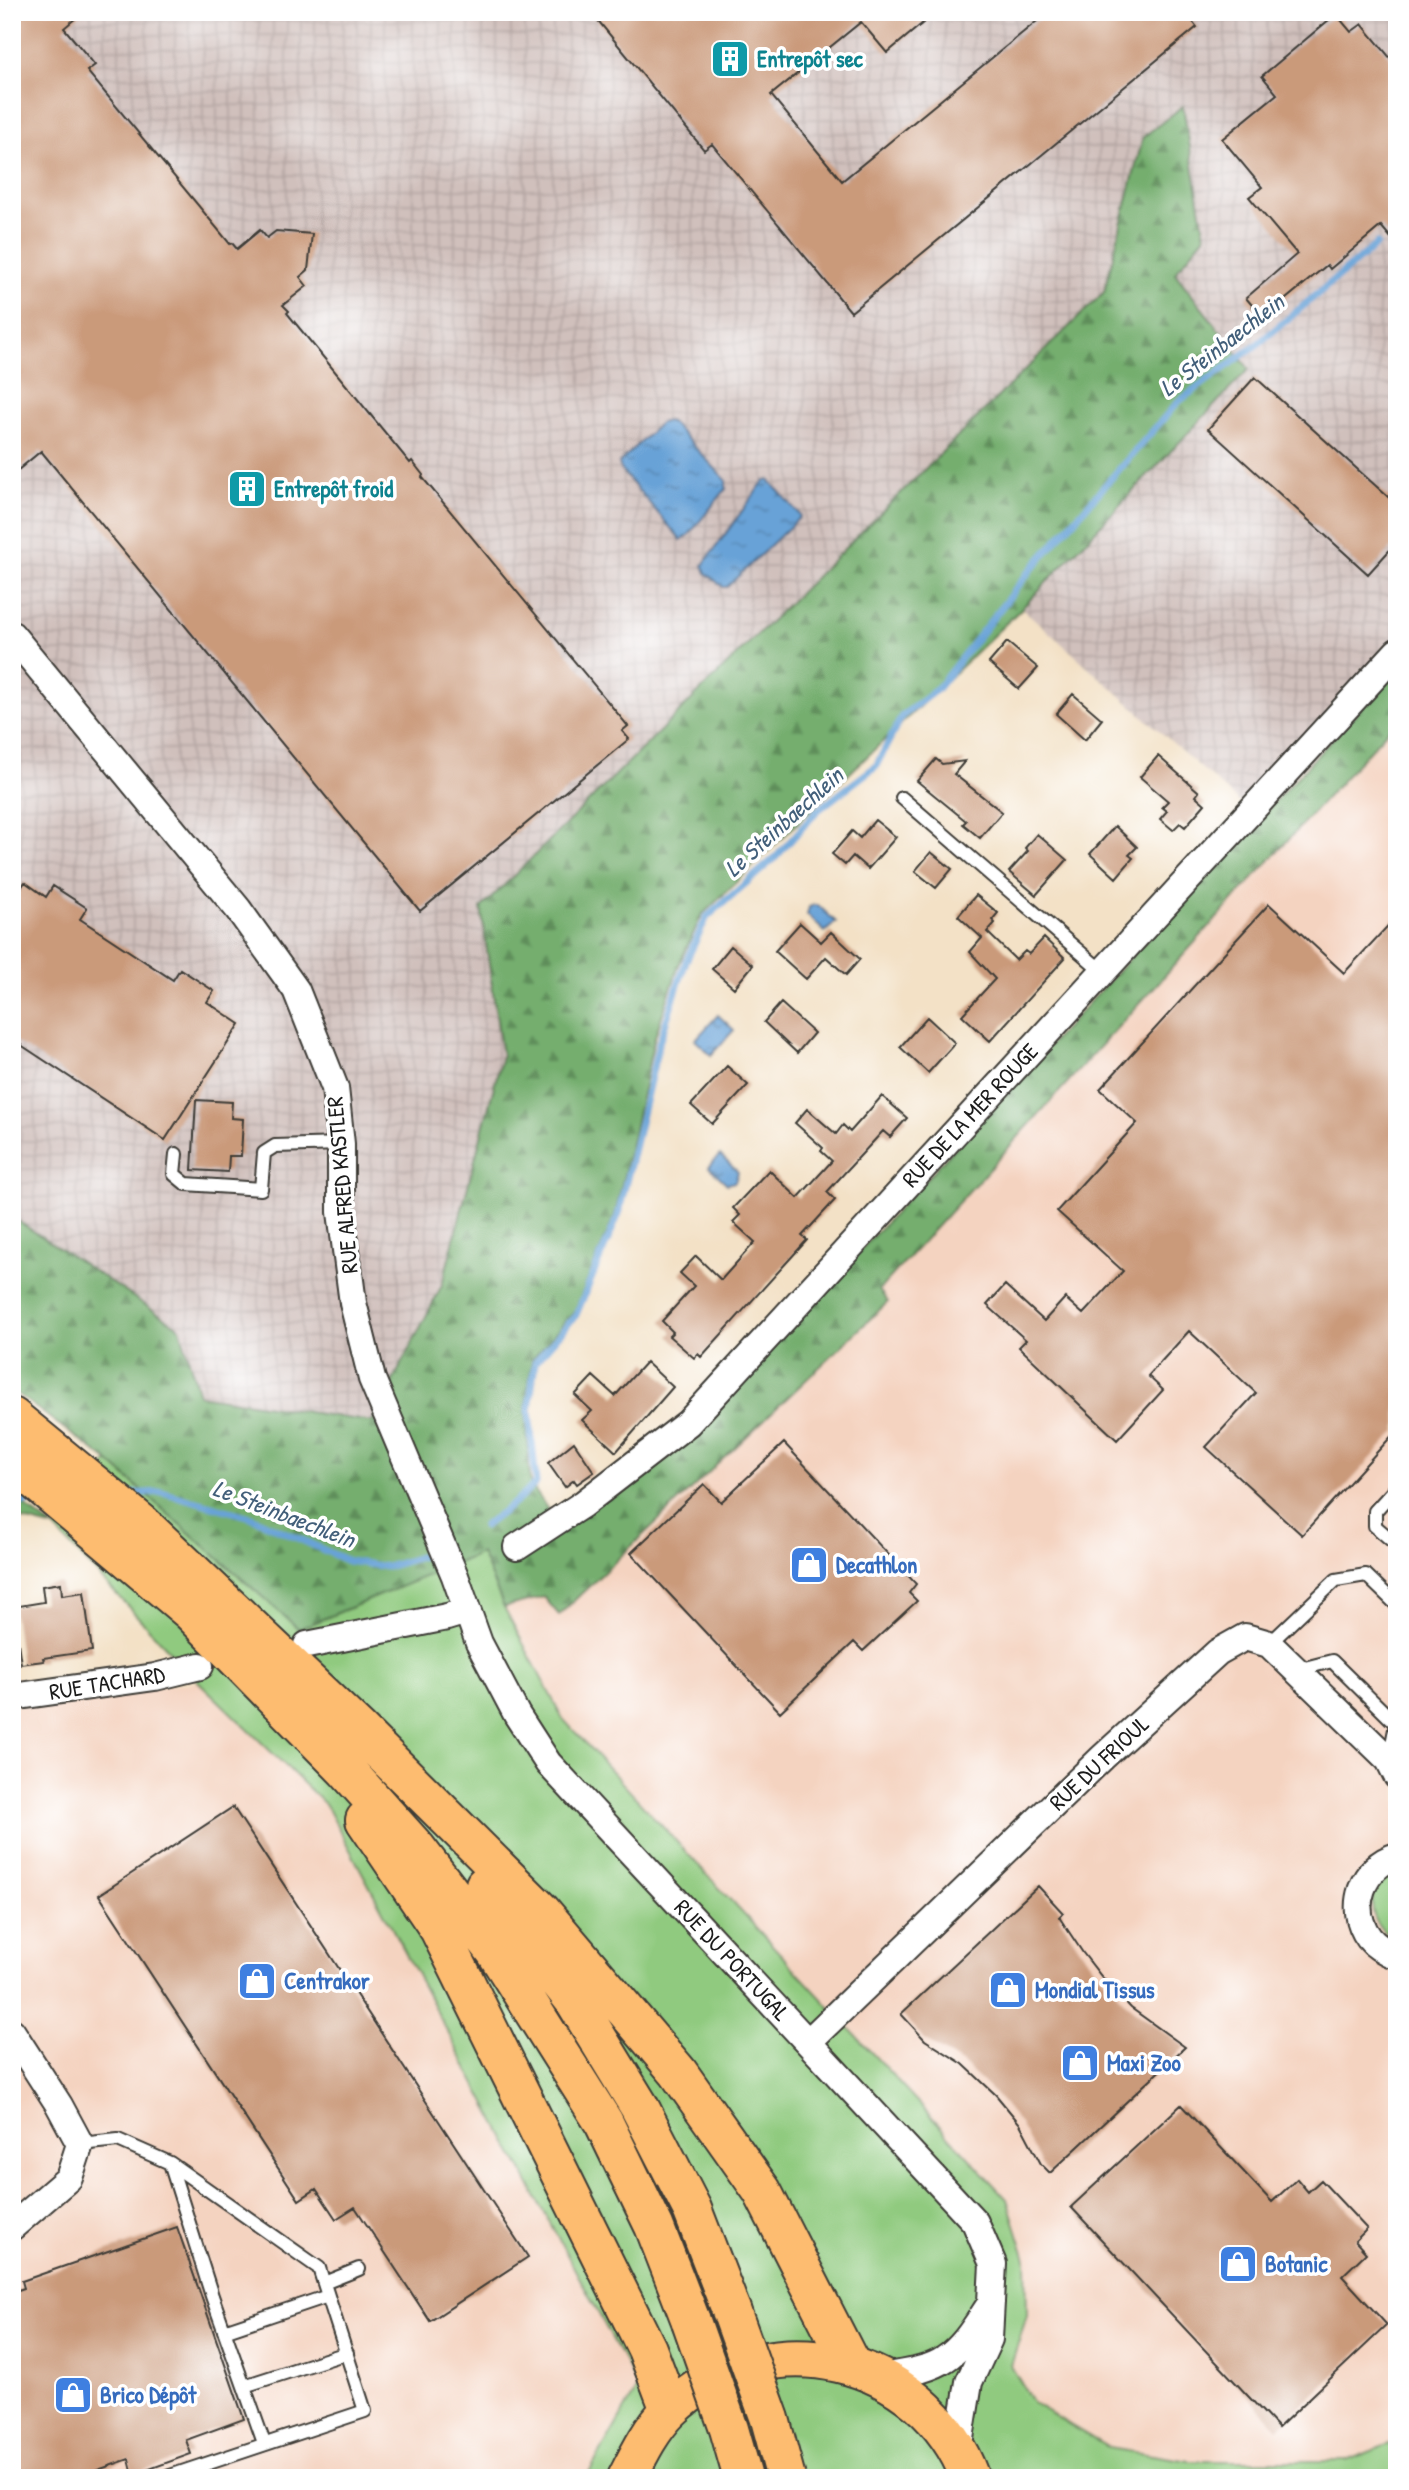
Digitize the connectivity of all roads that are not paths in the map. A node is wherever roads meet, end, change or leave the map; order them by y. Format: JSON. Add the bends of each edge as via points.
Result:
{"nodes":[{"id":1,"x":12,"y":635,"type":"edge"},
{"id":2,"x":1397,"y":652,"type":"edge"},
{"id":3,"x":902,"y":798,"type":"dead end"},
{"id":4,"x":1102,"y":971,"type":"junction"},
{"id":5,"x":341,"y":1144,"type":"junction"},
{"id":6,"x":176,"y":1154,"type":"dead end"},
{"id":7,"x":12,"y":1417,"type":"edge"},
{"id":8,"x":12,"y":1461,"type":"edge"},
{"id":9,"x":1397,"y":1487,"type":"edge"},
{"id":10,"x":1397,"y":1545,"type":"edge"},
{"id":11,"x":517,"y":1547,"type":"dead end"},
{"id":12,"x":1397,"y":1605,"type":"edge"},
{"id":13,"x":467,"y":1611,"type":"junction"},
{"id":14,"x":1269,"y":1644,"type":"junction"},
{"id":15,"x":307,"y":1645,"type":"dead end"},
{"id":16,"x":200,"y":1666,"type":"dead end"},
{"id":17,"x":12,"y":1697,"type":"edge"},
{"id":18,"x":358,"y":1729,"type":"junction"},
{"id":19,"x":1393,"y":1768,"type":"edge"},
{"id":20,"x":346,"y":1770,"type":"junction"},
{"id":21,"x":1397,"y":1856,"type":"edge"},
{"id":22,"x":1397,"y":1956,"type":"edge"},
{"id":23,"x":12,"y":2032,"type":"edge"},
{"id":24,"x":808,"y":2042,"type":"junction"},
{"id":25,"x":80,"y":2144,"type":"junction"},
{"id":26,"x":170,"y":2163,"type":"junction"},
{"id":27,"x":12,"y":2227,"type":"edge"},
{"id":28,"x":359,"y":2269,"type":"dead end"},
{"id":29,"x":326,"y":2289,"type":"junction"},
{"id":30,"x":991,"y":2303,"type":"junction"},
{"id":31,"x":224,"y":2331,"type":"junction"},
{"id":32,"x":347,"y":2353,"type":"junction"},
{"id":33,"x":866,"y":2371,"type":"junction"},
{"id":34,"x":244,"y":2386,"type":"junction"},
{"id":35,"x":670,"y":2410,"type":"junction"},
{"id":36,"x":264,"y":2443,"type":"junction"},
{"id":37,"x":968,"y":2470,"type":"edge"},
{"id":38,"x":164,"y":2478,"type":"edge"},
{"id":39,"x":628,"y":2478,"type":"edge"},
{"id":40,"x":743,"y":2478,"type":"edge"},
{"id":41,"x":786,"y":2478,"type":"edge"}],
"edges":[{"from":1,"to":5,"type":"street","name":"RUE ALFRED KASTLER","via":[[238,909],[296,990],[335,1088]]},
{"from":2,"to":4,"type":"street","name":"RUE DE LA MER ROUGE"},
{"from":3,"to":4,"type":"lane"},
{"from":4,"to":11,"type":"street","name":"RUE DE LA MER ROUGE","via":[[688,1423],[583,1504]]},
{"from":5,"to":6,"type":"lane","via":[[275,1146],[264,1153],[261,1189],[186,1184],[174,1174]]},
{"from":5,"to":13,"type":"street","name":"RUE ALFRED KASTLER","via":[[341,1212],[353,1303],[372,1379]]},
{"from":7,"to":18,"type":"main road","via":[[141,1523]]},
{"from":8,"to":20,"type":"main road","via":[[191,1612]]},
{"from":9,"to":10,"type":"lane","via":[[1375,1511],[1375,1526]]},
{"from":12,"to":14,"type":"lane","via":[[1366,1575],[1336,1580]]},
{"from":13,"to":15,"type":"street"},
{"from":13,"to":24,"type":"street","name":"RUE DU PORTUGAL","via":[[517,1715],[548,1763]]},
{"from":14,"to":19,"type":"street"},
{"from":14,"to":24,"type":"street","name":"RUE DU FRIOUL","via":[[1245,1637],[1218,1652]]},
{"from":16,"to":17,"type":"street","name":"RUE TACHARD","via":[[155,1677]]},
{"from":18,"to":33,"type":"main road","via":[[542,1912],[678,2072],[762,2190]]},
{"from":18,"to":41,"type":"main road","bridge":true,"via":[[576,2003],[639,2106],[692,2209],[770,2419]]},
{"from":20,"to":35,"type":"main road","via":[[360,1813],[439,1929],[647,2349]]},
{"from":20,"to":40,"type":"main road","bridge":true,"via":[[417,1849],[496,1952],[604,2123],[654,2226]]},
{"from":21,"to":22,"type":"street","via":[[1375,1867],[1365,1880],[1358,1910],[1370,1939]]},
{"from":23,"to":25,"type":"street"},
{"from":24,"to":30,"type":"street","name":"RUE DU PORTUGAL","via":[[975,2222],[993,2264]]},
{"from":25,"to":26,"type":"lane","via":[[118,2140]]},
{"from":25,"to":27,"type":"street","via":[[69,2178]]},
{"from":26,"to":29,"type":"lane","via":[[319,2268]]},
{"from":26,"to":31,"type":"lane"},
{"from":28,"to":29,"type":"lane"},
{"from":29,"to":31,"type":"lane"},
{"from":29,"to":32,"type":"lane"},
{"from":30,"to":33,"type":"street","via":[[945,2359],[921,2368]]},
{"from":30,"to":37,"type":"street","name":"RUE DU PORTUGAL","via":[[989,2339],[969,2382]]},
{"from":31,"to":34,"type":"lane"},
{"from":32,"to":34,"type":"lane"},
{"from":32,"to":36,"type":"lane","via":[[365,2411]]},
{"from":33,"to":35,"type":"main road","via":[[803,2357],[754,2363],[709,2381]]},
{"from":33,"to":37,"type":"main road","via":[[911,2396],[937,2421]]},
{"from":34,"to":36,"type":"lane"},
{"from":35,"to":39,"type":"main road","via":[[645,2442]]},
{"from":36,"to":38,"type":"lane"}]}
